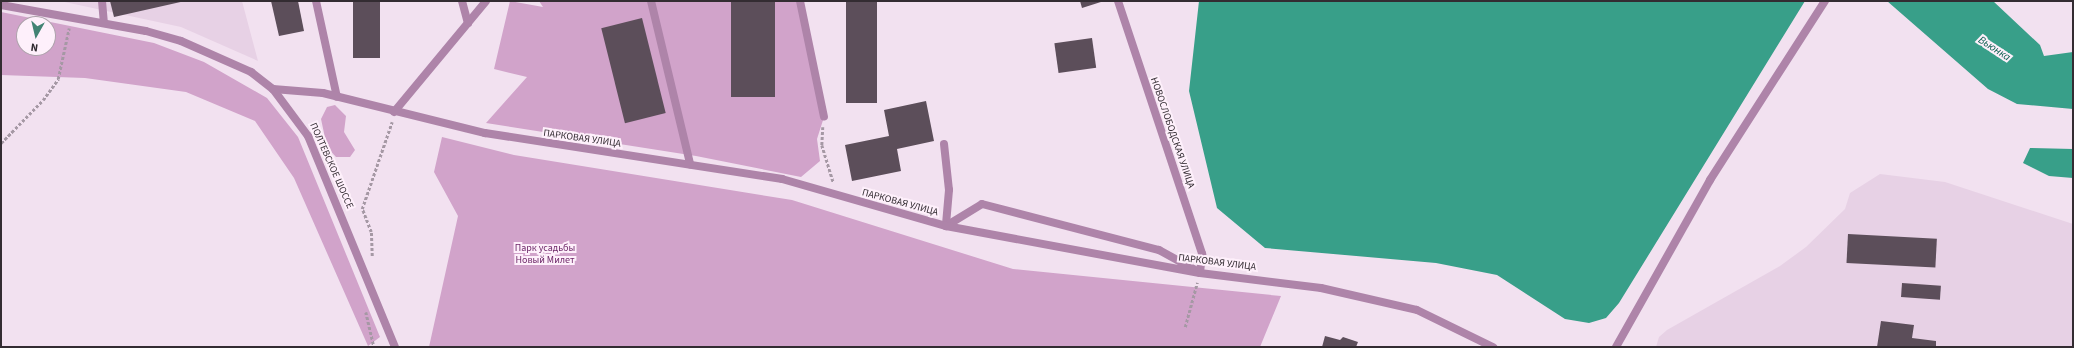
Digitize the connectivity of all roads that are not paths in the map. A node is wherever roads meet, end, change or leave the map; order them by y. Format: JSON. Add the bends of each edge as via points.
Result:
{"nodes":[{"id":1,"x":102,"y":1,"type":"edge"},
{"id":2,"x":316,"y":1,"type":"edge"},
{"id":3,"x":462,"y":1,"type":"edge"},
{"id":4,"x":486,"y":1,"type":"edge"},
{"id":5,"x":651,"y":1,"type":"edge"},
{"id":6,"x":800,"y":1,"type":"edge"},
{"id":7,"x":1118,"y":1,"type":"edge"},
{"id":8,"x":1825,"y":1,"type":"edge"},
{"id":9,"x":1,"y":5,"type":"edge"},
{"id":10,"x":104,"y":23,"type":"junction"},
{"id":11,"x":468,"y":23,"type":"junction"},
{"id":12,"x":273,"y":89,"type":"junction"},
{"id":13,"x":337,"y":97,"type":"junction"},
{"id":14,"x":394,"y":112,"type":"junction"},
{"id":15,"x":824,"y":117,"type":"road end"},
{"id":16,"x":944,"y":144,"type":"dead end"},
{"id":17,"x":690,"y":164,"type":"junction"},
{"id":18,"x":946,"y":226,"type":"junction"},
{"id":19,"x":1200,"y":273,"type":"junction"},
{"id":20,"x":395,"y":347,"type":"edge"},
{"id":21,"x":1493,"y":347,"type":"edge"},
{"id":22,"x":1616,"y":347,"type":"edge"}],
"edges":[{"from":1,"to":10,"type":"street"},
{"from":2,"to":13,"type":"street"},
{"from":3,"to":11,"type":"street"},
{"from":4,"to":11,"type":"street"},
{"from":5,"to":17,"type":"street"},
{"from":6,"to":15,"type":"street"},
{"from":7,"to":19,"type":"street","name":"НОВОСЛОБОДСКАЯ УЛИЦА","via":[[1202,254]]},
{"from":8,"to":22,"type":"street","via":[[1710,180]]},
{"from":9,"to":10,"type":"street","name":"ПОЛТЕВСКОЕ ШОССЕ"},
{"from":10,"to":12,"type":"street","name":"ПОЛТЕВСКОЕ ШОССЕ","via":[[181,41],[251,72]]},
{"from":11,"to":14,"type":"street"},
{"from":12,"to":13,"type":"street","name":"ПАРКОВАЯ УЛИЦА"},
{"from":12,"to":20,"type":"street","name":"ПОЛТЕВСКОЕ ШОССЕ","via":[[308,136]]},
{"from":13,"to":14,"type":"street","name":"ПАРКОВАЯ УЛИЦА"},
{"from":14,"to":17,"type":"street","name":"ПАРКОВАЯ УЛИЦА","via":[[485,134]]},
{"from":16,"to":18,"type":"street","via":[[949,190]]},
{"from":17,"to":18,"type":"street","name":"ПАРКОВАЯ УЛИЦА","via":[[782,179],[878,209]]},
{"from":18,"to":19,"type":"street","name":"ПАРКОВАЯ УЛИЦА"},
{"from":18,"to":19,"type":"street","via":[[982,204],[1159,250]]},
{"from":19,"to":21,"type":"street","name":"ПАРКОВАЯ УЛИЦА","via":[[1299,284],[1387,302],[1430,316]]}]}
